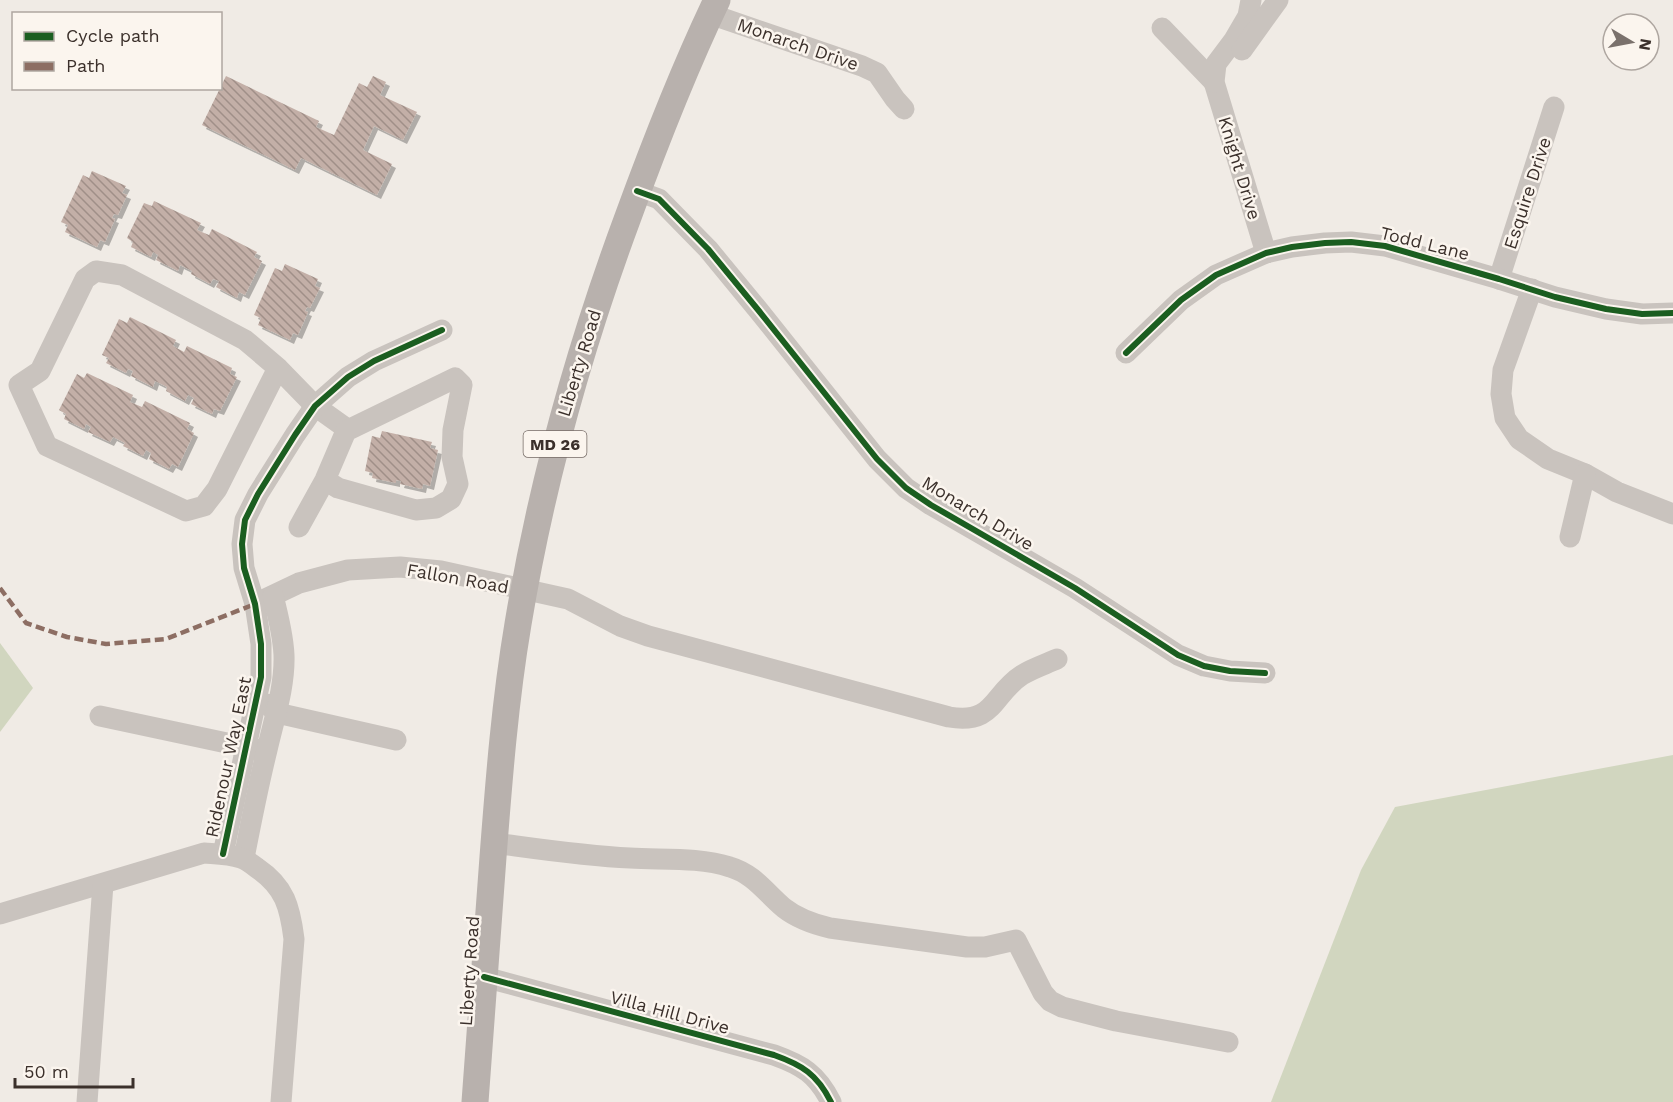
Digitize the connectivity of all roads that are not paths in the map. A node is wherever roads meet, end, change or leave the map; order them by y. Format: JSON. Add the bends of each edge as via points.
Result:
{"nodes":[{"id":1,"x":1251,"y":0,"type":"edge"},
{"id":2,"x":1278,"y":0,"type":"edge"},
{"id":3,"x":714,"y":7,"type":"edge"},
{"id":4,"x":1162,"y":28,"type":"dead end"},
{"id":5,"x":1214,"y":82,"type":"junction"},
{"id":6,"x":1554,"y":107,"type":"dead end"},
{"id":7,"x":904,"y":109,"type":"dead end"},
{"id":8,"x":637,"y":190,"type":"junction"},
{"id":9,"x":1266,"y":253,"type":"junction"},
{"id":10,"x":1499,"y":279,"type":"junction"},
{"id":11,"x":1532,"y":289,"type":"junction"},
{"id":12,"x":1673,"y":313,"type":"edge"},
{"id":13,"x":442,"y":330,"type":"dead end"},
{"id":14,"x":1126,"y":352,"type":"dead end"},
{"id":15,"x":278,"y":368,"type":"junction"},
{"id":16,"x":315,"y":406,"type":"junction"},
{"id":17,"x":346,"y":431,"type":"junction"},
{"id":18,"x":1585,"y":474,"type":"junction"},
{"id":19,"x":325,"y":480,"type":"junction"},
{"id":20,"x":1673,"y":514,"type":"edge"},
{"id":21,"x":299,"y":527,"type":"dead end"},
{"id":22,"x":1570,"y":537,"type":"dead end"},
{"id":23,"x":524,"y":590,"type":"junction"},
{"id":24,"x":264,"y":600,"type":"junction"},
{"id":25,"x":1057,"y":658,"type":"dead end"},
{"id":26,"x":1265,"y":673,"type":"dead end"},
{"id":27,"x":258,"y":696,"type":"junction"},
{"id":28,"x":277,"y":713,"type":"junction"},
{"id":29,"x":100,"y":716,"type":"dead end"},
{"id":30,"x":396,"y":740,"type":"dead end"},
{"id":31,"x":256,"y":749,"type":"junction"},
{"id":32,"x":494,"y":843,"type":"junction"},
{"id":33,"x":222,"y":854,"type":"junction"},
{"id":34,"x":244,"y":858,"type":"junction"},
{"id":35,"x":103,"y":884,"type":"junction"},
{"id":36,"x":0,"y":914,"type":"edge"},
{"id":37,"x":484,"y":977,"type":"junction"},
{"id":38,"x":1228,"y":1042,"type":"dead end"},
{"id":39,"x":87,"y":1102,"type":"edge"},
{"id":40,"x":281,"y":1102,"type":"edge"},
{"id":41,"x":476,"y":1102,"type":"edge"},
{"id":42,"x":831,"y":1102,"type":"edge"}],
"edges":[{"from":1,"to":5,"type":"street","via":[[1248,16],[1216,64]]},
{"from":2,"to":5,"type":"street","via":[[1235,61]]},
{"from":3,"to":7,"type":"street","name":"Monarch Drive","via":[[877,73]]},
{"from":3,"to":8,"type":"main road","name":"Liberty Road","number":"MD 26"},
{"from":4,"to":5,"type":"street"},
{"from":5,"to":9,"type":"street","name":"Knight Drive"},
{"from":6,"to":10,"type":"street","name":"Esquire Drive"},
{"from":8,"to":23,"type":"main road","name":"Liberty Road","number":"MD 26","via":[[569,394]]},
{"from":8,"to":26,"type":"street","name":"Monarch Drive","via":[[659,199],[708,249],[877,459],[906,488],[1075,588],[1178,656],[1221,670]]},
{"from":9,"to":10,"type":"street","name":"Todd Lane","via":[[1351,242],[1385,246]]},
{"from":9,"to":14,"type":"street","name":"Todd Lane","via":[[1216,275],[1181,300]]},
{"from":10,"to":11,"type":"street","name":"Todd Lane"},
{"from":11,"to":12,"type":"street","name":"Todd Lane","via":[[1606,309]]},
{"from":11,"to":18,"type":"street","via":[[1503,370],[1505,418],[1519,439],[1548,459]]},
{"from":13,"to":16,"type":"street","name":"Ridenour Way East","via":[[374,361],[348,377]]},
{"from":15,"to":15,"type":"street","via":[[218,489],[204,506],[186,511],[47,446],[19,385],[40,371],[85,279],[96,271],[122,275],[245,339]]},
{"from":15,"to":16,"type":"street"},
{"from":16,"to":17,"type":"street"},
{"from":16,"to":24,"type":"street","name":"Ridenour Way East","via":[[245,520],[244,568]]},
{"from":17,"to":19,"type":"street"},
{"from":17,"to":19,"type":"street","via":[[455,378],[462,385],[453,430],[458,484],[451,499],[436,508],[416,510],[338,488]]},
{"from":18,"to":20,"type":"street","via":[[1617,492]]},
{"from":18,"to":22,"type":"street"},
{"from":19,"to":21,"type":"street"},
{"from":23,"to":24,"type":"street","name":"Fallon Road","via":[[441,571],[400,567],[348,570],[299,583]]},
{"from":23,"to":25,"type":"street","name":"Fallon Road","via":[[568,599],[648,636],[962,719],[986,711],[1022,675]]},
{"from":23,"to":32,"type":"main road","name":"Liberty Road","number":"MD 26","via":[[506,706]]},
{"from":24,"to":27,"type":"street","name":"Ridenour Way East"},
{"from":24,"to":28,"type":"street","name":"Ridenour Way East","via":[[281,629],[284,657]]},
{"from":27,"to":28,"type":"street"},
{"from":27,"to":31,"type":"street","name":"Ridenour Way East"},
{"from":28,"to":30,"type":"street"},
{"from":28,"to":31,"type":"street","name":"Ridenour Way East"},
{"from":29,"to":31,"type":"street"},
{"from":31,"to":33,"type":"street","name":"Ridenour Way East"},
{"from":31,"to":34,"type":"street","name":"Ridenour Way East"},
{"from":32,"to":37,"type":"main road","name":"Liberty Road","number":"MD 26"},
{"from":32,"to":38,"type":"street","via":[[732,867],[747,874],[793,914],[830,928],[967,947],[1016,940],[1043,993],[1062,1007]]},
{"from":33,"to":34,"type":"street"},
{"from":33,"to":35,"type":"street","via":[[204,853]]},
{"from":34,"to":40,"type":"street","via":[[267,875],[282,893],[291,914],[294,939]]},
{"from":35,"to":36,"type":"street"},
{"from":35,"to":39,"type":"street"},
{"from":37,"to":41,"type":"main road","name":"Liberty Road","number":"MD 26"},
{"from":37,"to":42,"type":"street","name":"Villa Hill Drive","via":[[774,1055],[811,1073]]}]}
